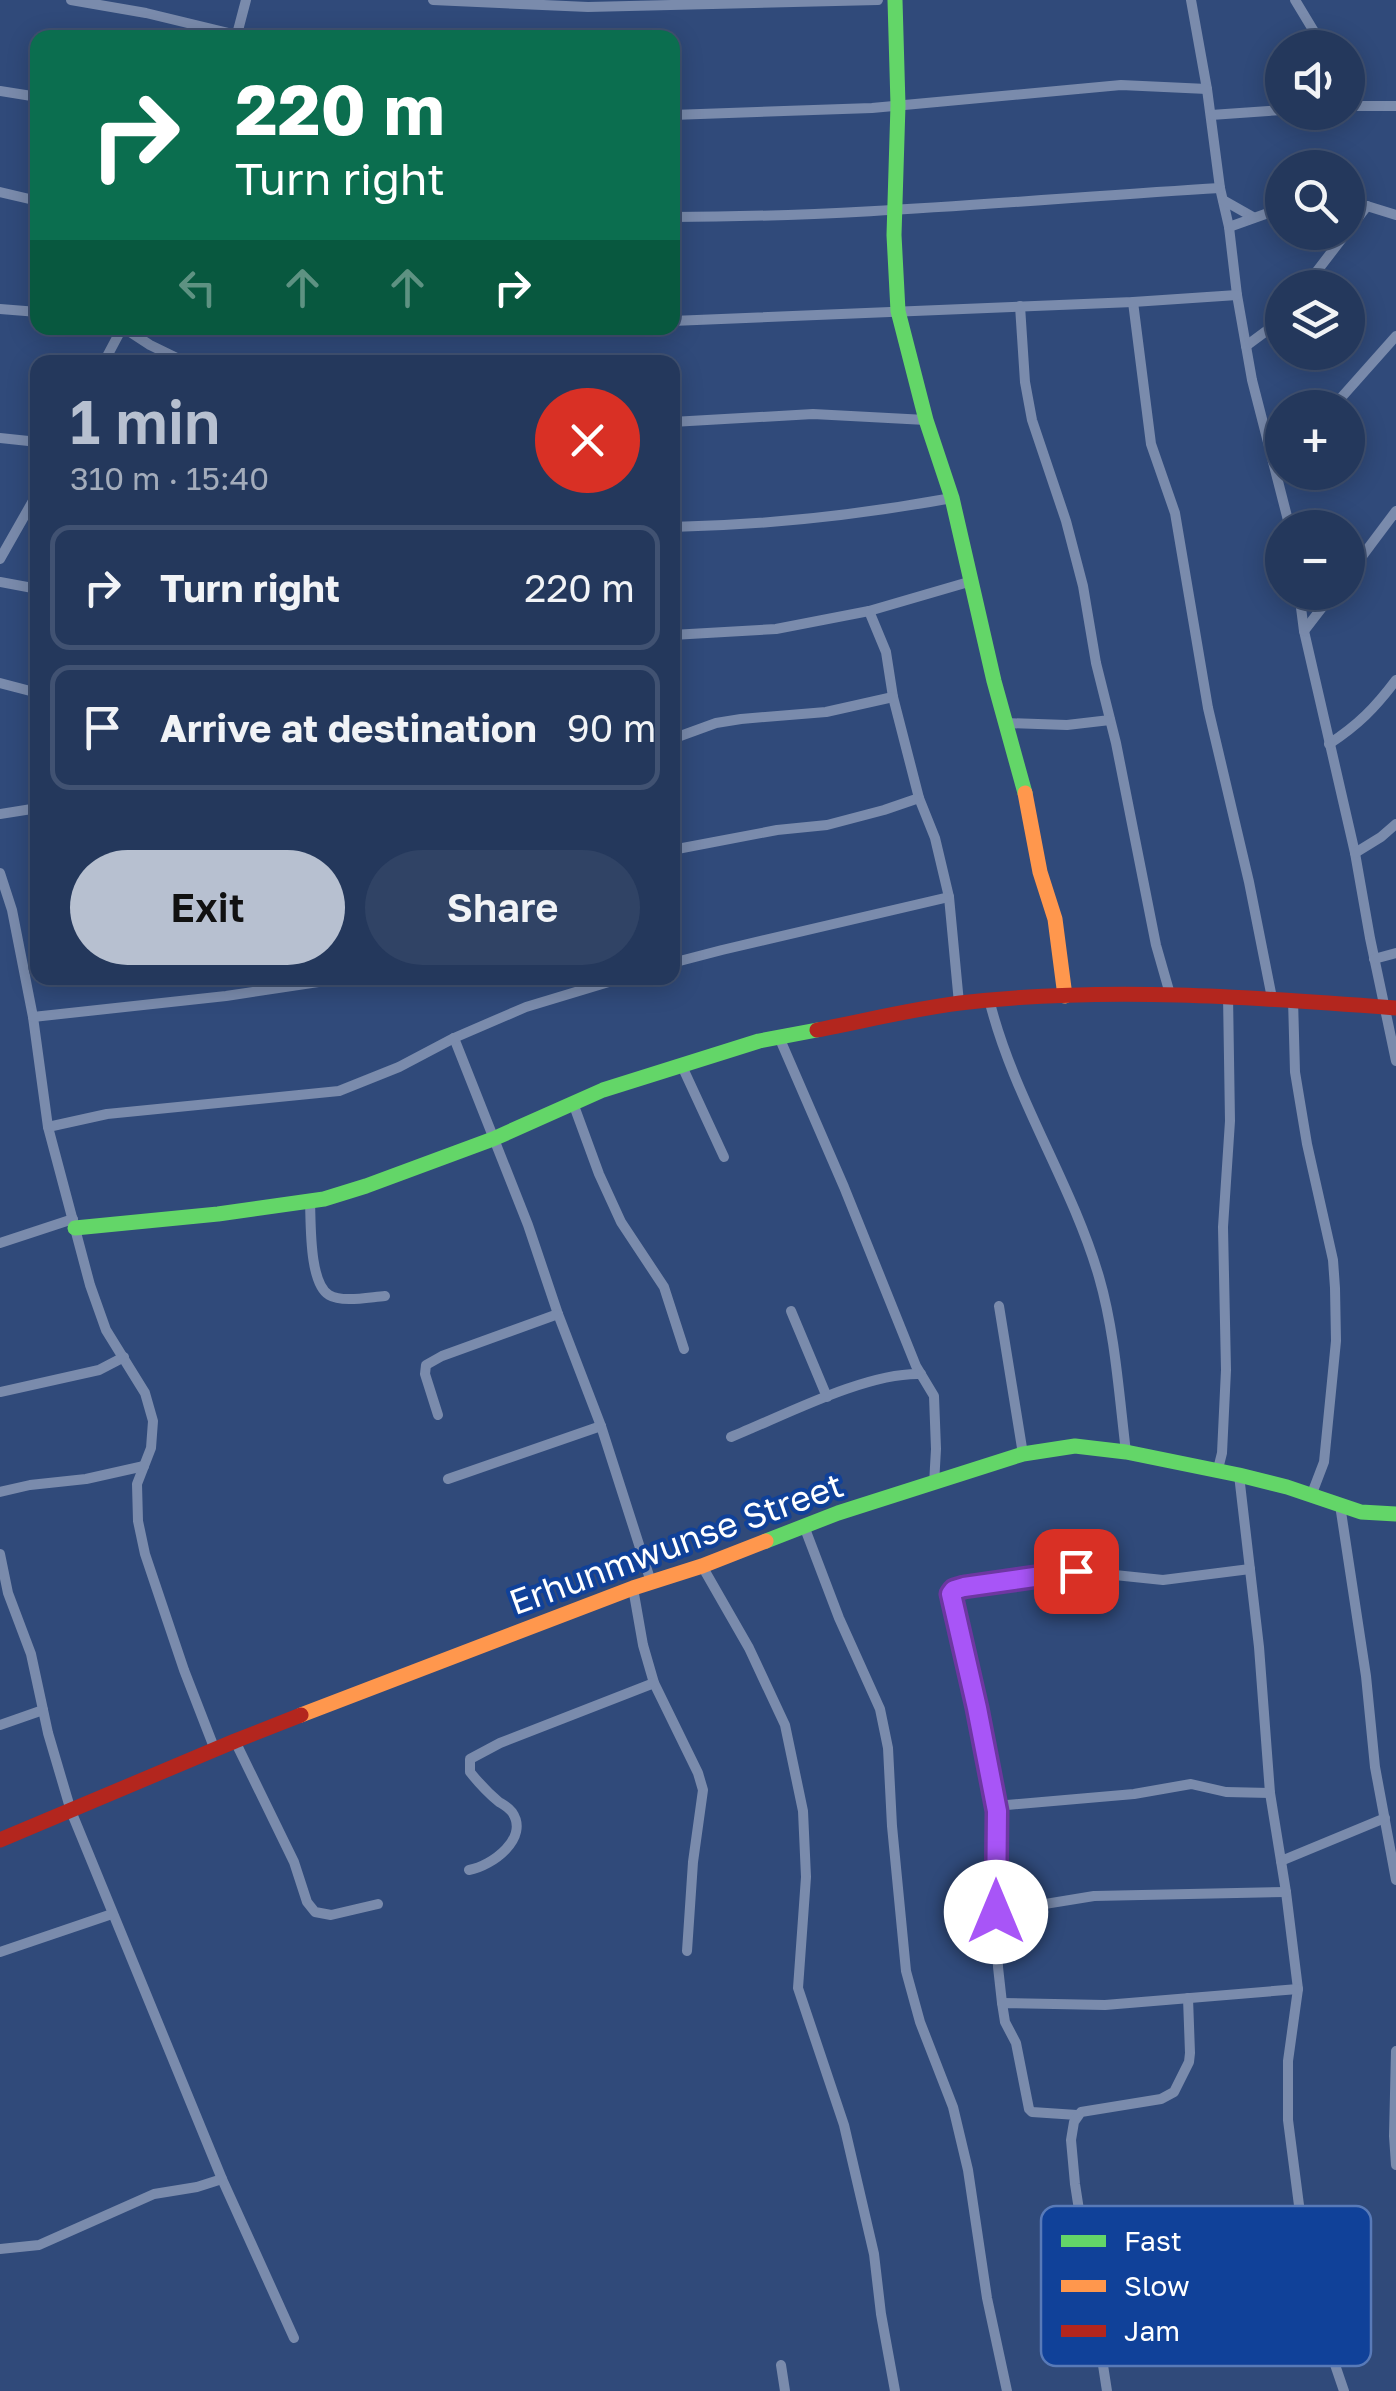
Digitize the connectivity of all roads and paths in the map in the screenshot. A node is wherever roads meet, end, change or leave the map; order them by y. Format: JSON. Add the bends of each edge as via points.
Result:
{"nodes":[{"id":1,"x":71,"y":0,"type":"edge"},
{"id":2,"x":148,"y":0,"type":"edge"},
{"id":3,"x":246,"y":0,"type":"edge"},
{"id":4,"x":433,"y":0,"type":"edge"},
{"id":5,"x":878,"y":0,"type":"edge"},
{"id":6,"x":895,"y":0,"type":"edge"},
{"id":7,"x":1191,"y":0,"type":"edge"},
{"id":8,"x":1295,"y":0,"type":"edge"},
{"id":9,"x":146,"y":13,"type":"junction"},
{"id":10,"x":213,"y":30,"type":"edge"},
{"id":11,"x":238,"y":30,"type":"edge"},
{"id":12,"x":1313,"y":30,"type":"edge"},
{"id":13,"x":1207,"y":89,"type":"junction"},
{"id":14,"x":0,"y":91,"type":"edge"},
{"id":15,"x":30,"y":96,"type":"edge"},
{"id":16,"x":1365,"y":105,"type":"edge"},
{"id":17,"x":898,"y":106,"type":"junction"},
{"id":18,"x":1396,"y":106,"type":"edge"},
{"id":19,"x":1265,"y":111,"type":"edge"},
{"id":20,"x":680,"y":115,"type":"edge"},
{"id":21,"x":1211,"y":115,"type":"junction"},
{"id":22,"x":0,"y":192,"type":"edge"},
{"id":23,"x":1221,"y":194,"type":"junction"},
{"id":24,"x":30,"y":199,"type":"edge"},
{"id":25,"x":1367,"y":206,"type":"joint"},
{"id":26,"x":894,"y":208,"type":"junction"},
{"id":27,"x":1365,"y":209,"type":"edge"},
{"id":28,"x":1265,"y":214,"type":"edge"},
{"id":29,"x":1396,"y":215,"type":"edge"},
{"id":30,"x":680,"y":218,"type":"edge"},
{"id":31,"x":1254,"y":218,"type":"junction"},
{"id":32,"x":1229,"y":226,"type":"junction"},
{"id":33,"x":1333,"y":250,"type":"edge"},
{"id":34,"x":1318,"y":270,"type":"edge"},
{"id":35,"x":1237,"y":295,"type":"junction"},
{"id":36,"x":1133,"y":302,"type":"junction"},
{"id":37,"x":1020,"y":306,"type":"junction"},
{"id":38,"x":0,"y":309,"type":"edge"},
{"id":39,"x":30,"y":311,"type":"edge"},
{"id":40,"x":898,"y":311,"type":"junction"},
{"id":41,"x":680,"y":321,"type":"edge"},
{"id":42,"x":1265,"y":332,"type":"edge"},
{"id":43,"x":134,"y":335,"type":"edge"},
{"id":44,"x":1396,"y":336,"type":"edge"},
{"id":45,"x":1246,"y":346,"type":"junction"},
{"id":46,"x":171,"y":355,"type":"edge"},
{"id":47,"x":1348,"y":390,"type":"edge"},
{"id":48,"x":926,"y":420,"type":"junction"},
{"id":49,"x":1265,"y":420,"type":"edge"},
{"id":50,"x":680,"y":422,"type":"edge"},
{"id":51,"x":0,"y":438,"type":"edge"},
{"id":52,"x":30,"y":441,"type":"edge"},
{"id":53,"x":952,"y":498,"type":"junction"},
{"id":54,"x":30,"y":506,"type":"edge"},
{"id":55,"x":1396,"y":511,"type":"edge"},
{"id":56,"x":680,"y":527,"type":"edge"},
{"id":57,"x":16,"y":530,"type":"junction"},
{"id":58,"x":0,"y":531,"type":"edge"},
{"id":59,"x":1365,"y":552,"type":"edge"},
{"id":60,"x":0,"y":559,"type":"edge"},
{"id":61,"x":0,"y":582,"type":"edge"},
{"id":62,"x":972,"y":582,"type":"junction"},
{"id":63,"x":30,"y":588,"type":"edge"},
{"id":64,"x":869,"y":610,"type":"junction"},
{"id":65,"x":1301,"y":610,"type":"edge"},
{"id":66,"x":1320,"y":610,"type":"edge"},
{"id":67,"x":1304,"y":631,"type":"junction"},
{"id":68,"x":680,"y":635,"type":"edge"},
{"id":69,"x":1396,"y":680,"type":"edge"},
{"id":70,"x":0,"y":683,"type":"edge"},
{"id":71,"x":30,"y":691,"type":"edge"},
{"id":72,"x":893,"y":697,"type":"junction"},
{"id":73,"x":1110,"y":720,"type":"junction"},
{"id":74,"x":1006,"y":722,"type":"junction"},
{"id":75,"x":680,"y":736,"type":"edge"},
{"id":76,"x":1328,"y":744,"type":"junction"},
{"id":77,"x":919,"y":798,"type":"junction"},
{"id":78,"x":30,"y":809,"type":"edge"},
{"id":79,"x":0,"y":814,"type":"edge"},
{"id":80,"x":1396,"y":824,"type":"edge"},
{"id":81,"x":680,"y":848,"type":"edge"},
{"id":82,"x":1355,"y":853,"type":"junction"},
{"id":83,"x":0,"y":872,"type":"edge"},
{"id":84,"x":949,"y":897,"type":"junction"},
{"id":85,"x":1396,"y":953,"type":"edge"},
{"id":86,"x":1374,"y":959,"type":"junction"},
{"id":87,"x":680,"y":961,"type":"edge"},
{"id":88,"x":299,"y":985,"type":"edge"},
{"id":89,"x":600,"y":985,"type":"edge"},
{"id":90,"x":1170,"y":994,"type":"junction"},
{"id":91,"x":1228,"y":995,"type":"junction"},
{"id":92,"x":1064,"y":996,"type":"junction"},
{"id":93,"x":1272,"y":998,"type":"junction"},
{"id":94,"x":1292,"y":999,"type":"junction"},
{"id":95,"x":989,"y":1000,"type":"junction"},
{"id":96,"x":959,"y":1003,"type":"junction"},
{"id":97,"x":1391,"y":1007,"type":"edge"},
{"id":98,"x":33,"y":1017,"type":"junction"},
{"id":99,"x":779,"y":1037,"type":"junction"},
{"id":100,"x":454,"y":1038,"type":"junction"},
{"id":101,"x":1396,"y":1061,"type":"edge"},
{"id":102,"x":681,"y":1064,"type":"junction"},
{"id":103,"x":572,"y":1103,"type":"junction"},
{"id":104,"x":48,"y":1126,"type":"junction"},
{"id":105,"x":493,"y":1139,"type":"junction"},
{"id":106,"x":724,"y":1156,"type":"dead end"},
{"id":107,"x":310,"y":1202,"type":"junction"},
{"id":108,"x":74,"y":1223,"type":"junction"},
{"id":109,"x":0,"y":1244,"type":"edge"},
{"id":110,"x":385,"y":1296,"type":"dead end"},
{"id":111,"x":1000,"y":1306,"type":"dead end"},
{"id":112,"x":791,"y":1310,"type":"dead end"},
{"id":113,"x":558,"y":1314,"type":"junction"},
{"id":114,"x":684,"y":1349,"type":"dead end"},
{"id":115,"x":124,"y":1357,"type":"junction"},
{"id":116,"x":921,"y":1374,"type":"junction"},
{"id":117,"x":0,"y":1392,"type":"edge"},
{"id":118,"x":826,"y":1397,"type":"junction"},
{"id":119,"x":438,"y":1415,"type":"dead end"},
{"id":120,"x":601,"y":1426,"type":"junction"},
{"id":121,"x":731,"y":1437,"type":"dead end"},
{"id":122,"x":1126,"y":1452,"type":"junction"},
{"id":123,"x":1023,"y":1454,"type":"junction"},
{"id":124,"x":144,"y":1466,"type":"junction"},
{"id":125,"x":1218,"y":1470,"type":"junction"},
{"id":126,"x":1239,"y":1475,"type":"junction"},
{"id":127,"x":448,"y":1478,"type":"dead end"},
{"id":128,"x":934,"y":1484,"type":"junction"},
{"id":129,"x":0,"y":1492,"type":"edge"},
{"id":130,"x":1312,"y":1496,"type":"junction"},
{"id":131,"x":1340,"y":1505,"type":"junction"},
{"id":132,"x":1396,"y":1514,"type":"edge"},
{"id":133,"x":804,"y":1526,"type":"junction"},
{"id":134,"x":0,"y":1554,"type":"edge"},
{"id":135,"x":702,"y":1566,"type":"junction"},
{"id":136,"x":1250,"y":1568,"type":"junction"},
{"id":137,"x":651,"y":1582,"type":"junction"},
{"id":138,"x":632,"y":1588,"type":"junction"},
{"id":139,"x":6,"y":1604,"type":"edge"},
{"id":140,"x":654,"y":1682,"type":"junction"},
{"id":141,"x":43,"y":1710,"type":"junction"},
{"id":142,"x":0,"y":1725,"type":"edge"},
{"id":143,"x":235,"y":1741,"type":"junction"},
{"id":144,"x":215,"y":1750,"type":"junction"},
{"id":145,"x":1270,"y":1793,"type":"junction"},
{"id":146,"x":71,"y":1811,"type":"junction"},
{"id":147,"x":997,"y":1811,"type":"junction"},
{"id":148,"x":1385,"y":1818,"type":"junction"},
{"id":149,"x":0,"y":1840,"type":"edge"},
{"id":150,"x":1281,"y":1861,"type":"junction"},
{"id":151,"x":469,"y":1870,"type":"dead end"},
{"id":152,"x":1396,"y":1880,"type":"edge"},
{"id":153,"x":1286,"y":1892,"type":"junction"},
{"id":154,"x":378,"y":1904,"type":"dead end"},
{"id":155,"x":996,"y":1912,"type":"junction"},
{"id":156,"x":112,"y":1914,"type":"junction"},
{"id":157,"x":0,"y":1952,"type":"edge"},
{"id":158,"x":687,"y":1952,"type":"dead end"},
{"id":159,"x":1298,"y":1989,"type":"junction"},
{"id":160,"x":1188,"y":1998,"type":"junction"},
{"id":161,"x":1002,"y":2002,"type":"junction"},
{"id":162,"x":1396,"y":2051,"type":"edge"},
{"id":163,"x":1077,"y":2115,"type":"junction"},
{"id":164,"x":1396,"y":2165,"type":"edge"},
{"id":165,"x":222,"y":2180,"type":"junction"},
{"id":166,"x":1078,"y":2206,"type":"edge"},
{"id":167,"x":1299,"y":2206,"type":"edge"},
{"id":168,"x":0,"y":2249,"type":"edge"},
{"id":169,"x":294,"y":2338,"type":"dead end"},
{"id":170,"x":781,"y":2365,"type":"dead end"},
{"id":171,"x":1103,"y":2366,"type":"edge"},
{"id":172,"x":1335,"y":2366,"type":"edge"},
{"id":173,"x":784,"y":2391,"type":"edge"},
{"id":174,"x":895,"y":2391,"type":"edge"},
{"id":175,"x":1006,"y":2391,"type":"edge"},
{"id":176,"x":1107,"y":2391,"type":"edge"},
{"id":177,"x":1344,"y":2391,"type":"edge"}],
"edges":[{"from":1,"to":9,"type":"street"},
{"from":2,"to":9,"type":"street"},
{"from":3,"to":11,"type":"street"},
{"from":4,"to":5,"type":"street","via":[[588,7]]},
{"from":6,"to":17,"type":"street"},
{"from":7,"to":13,"type":"street"},
{"from":8,"to":12,"type":"street"},
{"from":9,"to":10,"type":"street"},
{"from":13,"to":17,"type":"street","via":[[1121,85]]},
{"from":13,"to":21,"type":"street"},
{"from":14,"to":15,"type":"street"},
{"from":16,"to":18,"type":"street"},
{"from":17,"to":20,"type":"street"},
{"from":17,"to":26,"type":"street"},
{"from":19,"to":21,"type":"street"},
{"from":21,"to":23,"type":"street"},
{"from":22,"to":24,"type":"street"},
{"from":23,"to":26,"type":"street"},
{"from":23,"to":31,"type":"street"},
{"from":23,"to":32,"type":"street"},
{"from":25,"to":27,"type":"street"},
{"from":25,"to":29,"type":"street"},
{"from":26,"to":30,"type":"street"},
{"from":26,"to":40,"type":"street"},
{"from":28,"to":31,"type":"street"},
{"from":31,"to":32,"type":"street"},
{"from":32,"to":35,"type":"street"},
{"from":33,"to":34,"type":"street"},
{"from":35,"to":36,"type":"street"},
{"from":35,"to":45,"type":"street"},
{"from":36,"to":37,"type":"street"},
{"from":36,"to":93,"type":"street","via":[[1151,444],[1175,513],[1208,708]]},
{"from":37,"to":40,"type":"street"},
{"from":37,"to":73,"type":"street","via":[[1032,420],[1070,537]]},
{"from":38,"to":39,"type":"street"},
{"from":40,"to":41,"type":"street"},
{"from":40,"to":48,"type":"street"},
{"from":42,"to":45,"type":"street"},
{"from":43,"to":46,"type":"street"},
{"from":44,"to":47,"type":"street"},
{"from":45,"to":49,"type":"street"},
{"from":48,"to":50,"type":"street","via":[[814,414]]},
{"from":48,"to":53,"type":"street"},
{"from":51,"to":52,"type":"street"},
{"from":53,"to":56,"type":"street"},
{"from":53,"to":62,"type":"street"},
{"from":54,"to":57,"type":"street"},
{"from":55,"to":59,"type":"street"},
{"from":57,"to":58,"type":"street"},
{"from":57,"to":60,"type":"street"},
{"from":61,"to":63,"type":"street"},
{"from":62,"to":64,"type":"street"},
{"from":62,"to":74,"type":"street"},
{"from":64,"to":68,"type":"street","via":[[776,629]]},
{"from":64,"to":72,"type":"street","via":[[886,652]]},
{"from":65,"to":67,"type":"street"},
{"from":66,"to":67,"type":"street"},
{"from":67,"to":76,"type":"street"},
{"from":69,"to":76,"type":"street","via":[[1354,728]]},
{"from":70,"to":71,"type":"street"},
{"from":72,"to":75,"type":"street","via":[[826,712],[740,718]]},
{"from":72,"to":77,"type":"street"},
{"from":73,"to":74,"type":"street","via":[[1067,726]]},
{"from":73,"to":90,"type":"street"},
{"from":74,"to":92,"type":"street","via":[[1052,904]]},
{"from":76,"to":82,"type":"street"},
{"from":77,"to":81,"type":"street","via":[[827,825]]},
{"from":77,"to":84,"type":"street"},
{"from":78,"to":79,"type":"street"},
{"from":80,"to":82,"type":"street"},
{"from":82,"to":86,"type":"street"},
{"from":83,"to":98,"type":"street"},
{"from":84,"to":87,"type":"street"},
{"from":84,"to":96,"type":"street"},
{"from":85,"to":86,"type":"street"},
{"from":86,"to":97,"type":"street"},
{"from":88,"to":98,"type":"street"},
{"from":89,"to":100,"type":"street"},
{"from":90,"to":91,"type":"street"},
{"from":90,"to":92,"type":"street"},
{"from":91,"to":93,"type":"street"},
{"from":91,"to":125,"type":"street","via":[[1226,1370]]},
{"from":92,"to":95,"type":"street"},
{"from":93,"to":94,"type":"street"},
{"from":94,"to":97,"type":"street"},
{"from":94,"to":130,"type":"street","via":[[1295,1072],[1334,1260],[1336,1342],[1324,1462]]},
{"from":95,"to":96,"type":"street"},
{"from":95,"to":122,"type":"street","via":[[1013,1075],[1099,1278]]},
{"from":96,"to":99,"type":"street"},
{"from":97,"to":101,"type":"street"},
{"from":98,"to":104,"type":"street"},
{"from":99,"to":102,"type":"street"},
{"from":99,"to":116,"type":"street"},
{"from":100,"to":104,"type":"street","via":[[338,1091]]},
{"from":100,"to":105,"type":"street"},
{"from":102,"to":103,"type":"street"},
{"from":102,"to":106,"type":"street"},
{"from":103,"to":105,"type":"street"},
{"from":103,"to":114,"type":"street","via":[[620,1222],[664,1287]]},
{"from":104,"to":108,"type":"street"},
{"from":105,"to":107,"type":"street"},
{"from":105,"to":113,"type":"street"},
{"from":107,"to":108,"type":"street"},
{"from":107,"to":110,"type":"street","via":[[320,1286],[342,1298]]},
{"from":108,"to":109,"type":"street"},
{"from":108,"to":115,"type":"street","via":[[106,1330]]},
{"from":111,"to":123,"type":"street"},
{"from":112,"to":118,"type":"street"},
{"from":113,"to":119,"type":"street","via":[[426,1366]]},
{"from":113,"to":120,"type":"street"},
{"from":115,"to":117,"type":"street","via":[[100,1370]]},
{"from":115,"to":124,"type":"street","via":[[153,1421]]},
{"from":116,"to":118,"type":"street"},
{"from":116,"to":128,"type":"street","via":[[935,1404]]},
{"from":118,"to":121,"type":"street"},
{"from":120,"to":127,"type":"street"},
{"from":120,"to":137,"type":"street"},
{"from":122,"to":123,"type":"street","name":"Erhunmwunse Street","via":[[1075,1446]]},
{"from":122,"to":125,"type":"street","name":"Erhunmwunse Street"},
{"from":123,"to":128,"type":"street","name":"Erhunmwunse Street"},
{"from":124,"to":129,"type":"street"},
{"from":124,"to":144,"type":"street","via":[[138,1521],[145,1554]]},
{"from":125,"to":126,"type":"street","name":"Erhunmwunse Street"},
{"from":126,"to":130,"type":"street","name":"Erhunmwunse Street"},
{"from":126,"to":136,"type":"street"},
{"from":128,"to":133,"type":"street","name":"Erhunmwunse Street"},
{"from":130,"to":131,"type":"street","name":"Erhunmwunse Street"},
{"from":131,"to":132,"type":"street","name":"Erhunmwunse Street"},
{"from":131,"to":148,"type":"street"},
{"from":133,"to":135,"type":"street","name":"Erhunmwunse Street"},
{"from":133,"to":175,"type":"street","via":[[880,1709],[906,1972],[961,2139]]},
{"from":134,"to":139,"type":"street"},
{"from":135,"to":137,"type":"street","name":"Erhunmwunse Street"},
{"from":135,"to":174,"type":"street","via":[[785,1725],[803,1811],[798,1988],[848,2143]]},
{"from":136,"to":145,"type":"street"},
{"from":136,"to":147,"type":"street","via":[[1162,1580],[1076,1571],[952,1591]]},
{"from":137,"to":138,"type":"street","name":"Erhunmwunse Street"},
{"from":138,"to":140,"type":"street"},
{"from":138,"to":143,"type":"street","name":"Erhunmwunse Street"},
{"from":139,"to":141,"type":"street","via":[[31,1654]]},
{"from":140,"to":151,"type":"street","via":[[470,1759],[470,1772],[515,1818],[506,1850]]},
{"from":140,"to":158,"type":"street","via":[[703,1790]]},
{"from":141,"to":142,"type":"street"},
{"from":141,"to":146,"type":"street"},
{"from":143,"to":144,"type":"street","name":"Erhunmwunse Street"},
{"from":143,"to":154,"type":"street","via":[[314,1912],[331,1915]]},
{"from":144,"to":146,"type":"street","name":"Erhunmwunse Street"},
{"from":145,"to":147,"type":"street","via":[[1190,1784],[1007,1804]]},
{"from":145,"to":150,"type":"street"},
{"from":146,"to":149,"type":"street","name":"Erhunmwunse Street"},
{"from":146,"to":156,"type":"street"},
{"from":147,"to":155,"type":"street"},
{"from":148,"to":150,"type":"street"},
{"from":148,"to":152,"type":"street"},
{"from":150,"to":153,"type":"street"},
{"from":153,"to":155,"type":"street","via":[[1094,1896]]},
{"from":153,"to":159,"type":"street"},
{"from":155,"to":161,"type":"street"},
{"from":156,"to":157,"type":"street"},
{"from":156,"to":165,"type":"street"},
{"from":159,"to":160,"type":"street"},
{"from":159,"to":167,"type":"street","via":[[1288,2120]]},
{"from":160,"to":161,"type":"street","via":[[1105,2005]]},
{"from":160,"to":163,"type":"street","via":[[1190,2053],[1174,2092]]},
{"from":161,"to":163,"type":"street","via":[[1029,2109]]},
{"from":162,"to":164,"type":"street"},
{"from":163,"to":166,"type":"street","via":[[1071,2140]]},
{"from":165,"to":168,"type":"street","via":[[154,2194],[39,2244]]},
{"from":165,"to":169,"type":"street"},
{"from":170,"to":173,"type":"street"},
{"from":171,"to":176,"type":"street"},
{"from":172,"to":177,"type":"street"}]}
